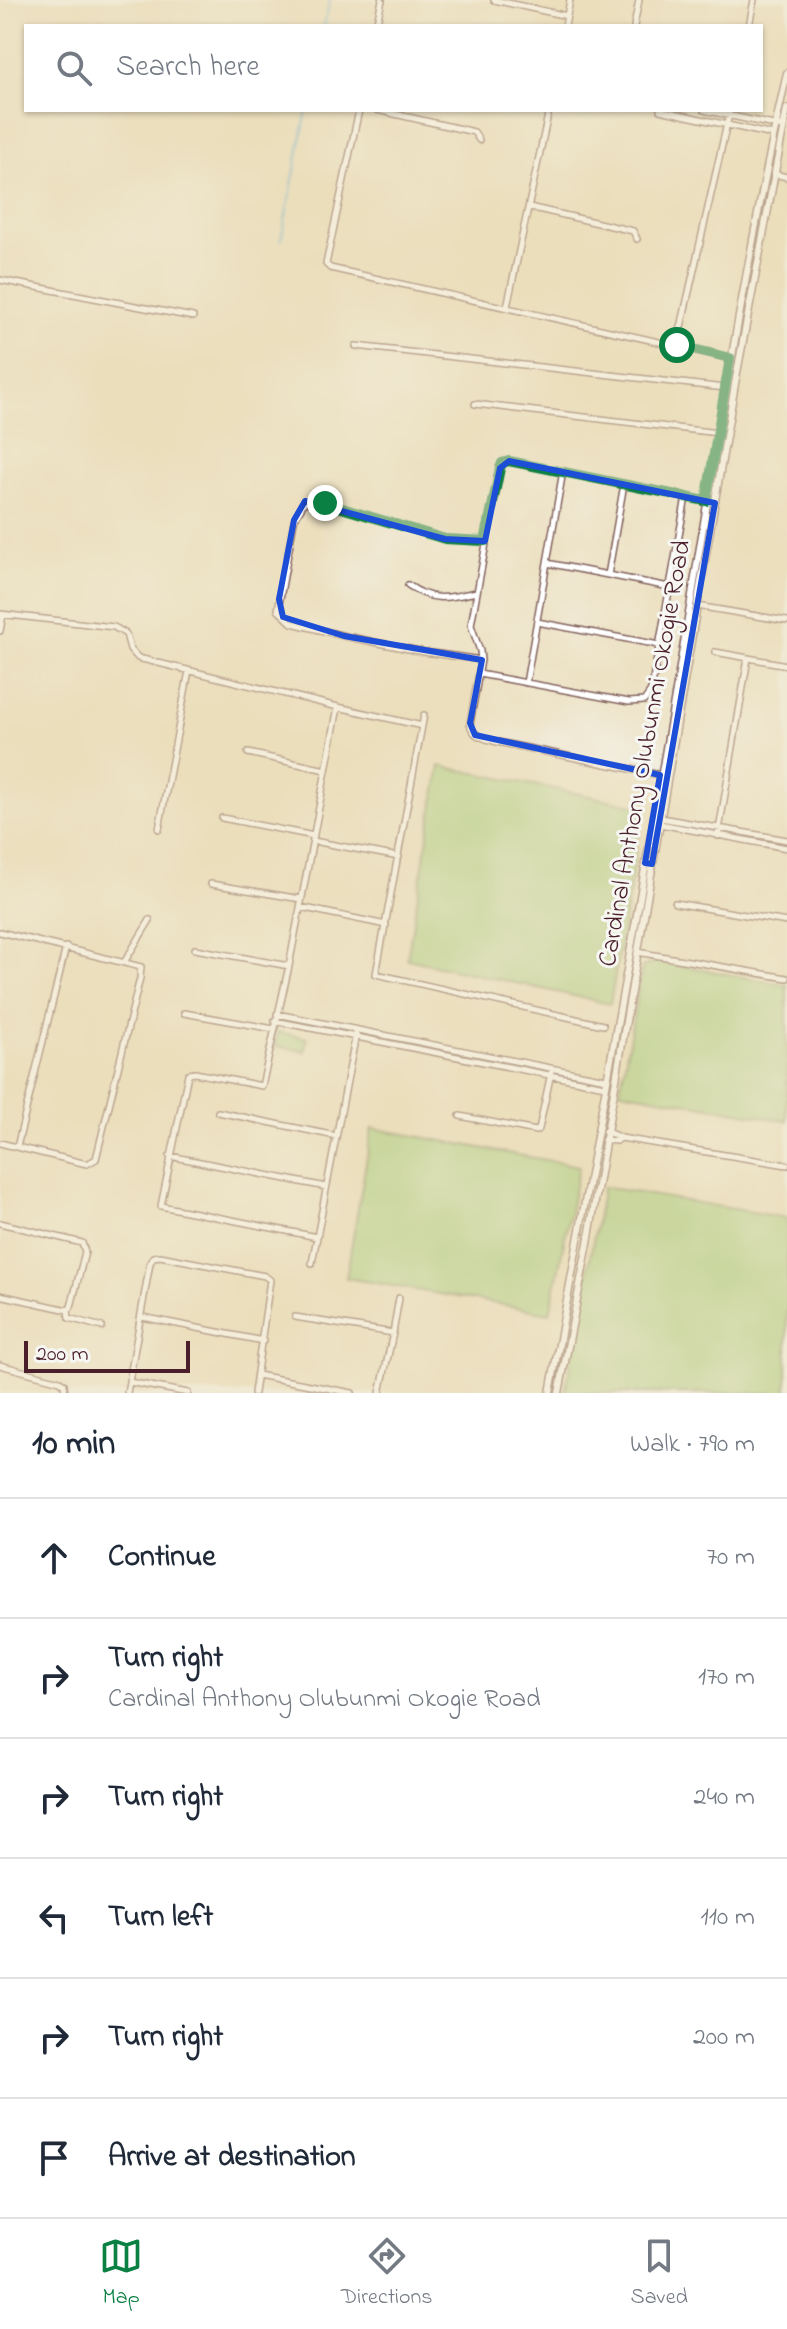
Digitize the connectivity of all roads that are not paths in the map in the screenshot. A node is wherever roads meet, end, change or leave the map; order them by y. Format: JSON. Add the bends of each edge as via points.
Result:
{"nodes":[{"id":1,"x":382,"y":0,"type":"edge"},
{"id":2,"x":494,"y":0,"type":"edge"},
{"id":3,"x":570,"y":0,"type":"edge"},
{"id":4,"x":639,"y":0,"type":"edge"},
{"id":5,"x":754,"y":0,"type":"edge"},
{"id":6,"x":506,"y":1,"type":"edge"},
{"id":7,"x":567,"y":16,"type":"junction"},
{"id":8,"x":376,"y":24,"type":"edge"},
{"id":9,"x":565,"y":24,"type":"edge"},
{"id":10,"x":634,"y":24,"type":"edge"},
{"id":11,"x":749,"y":24,"type":"edge"},
{"id":12,"x":787,"y":73,"type":"edge"},
{"id":13,"x":787,"y":109,"type":"edge"},
{"id":14,"x":359,"y":112,"type":"edge"},
{"id":15,"x":386,"y":112,"type":"edge"},
{"id":16,"x":549,"y":112,"type":"edge"},
{"id":17,"x":670,"y":112,"type":"edge"},
{"id":18,"x":729,"y":113,"type":"edge"},
{"id":19,"x":727,"y":124,"type":"junction"},
{"id":20,"x":779,"y":126,"type":"junction"},
{"id":21,"x":773,"y":135,"type":"junction"},
{"id":22,"x":479,"y":140,"type":"dead end"},
{"id":23,"x":774,"y":174,"type":"junction"},
{"id":24,"x":787,"y":177,"type":"edge"},
{"id":25,"x":529,"y":207,"type":"junction"},
{"id":26,"x":637,"y":239,"type":"dead end"},
{"id":27,"x":0,"y":280,"type":"edge"},
{"id":28,"x":507,"y":307,"type":"junction"},
{"id":29,"x":193,"y":317,"type":"dead end"},
{"id":30,"x":677,"y":345,"type":"junction"},
{"id":31,"x":356,"y":346,"type":"dead end"},
{"id":32,"x":730,"y":358,"type":"junction"},
{"id":33,"x":725,"y":388,"type":"junction"},
{"id":34,"x":475,"y":404,"type":"dead end"},
{"id":35,"x":718,"y":433,"type":"junction"},
{"id":36,"x":563,"y":471,"type":"junction"},
{"id":37,"x":624,"y":484,"type":"junction"},
{"id":38,"x":686,"y":497,"type":"junction"},
{"id":39,"x":706,"y":501,"type":"junction"},
{"id":40,"x":715,"y":503,"type":"junction"},
{"id":41,"x":485,"y":541,"type":"junction"},
{"id":42,"x":547,"y":563,"type":"junction"},
{"id":43,"x":608,"y":575,"type":"junction"},
{"id":44,"x":408,"y":585,"type":"dead end"},
{"id":45,"x":669,"y":587,"type":"junction"},
{"id":46,"x":476,"y":592,"type":"junction"},
{"id":47,"x":697,"y":606,"type":"junction"},
{"id":48,"x":1,"y":615,"type":"edge"},
{"id":49,"x":787,"y":621,"type":"edge"},
{"id":50,"x":537,"y":622,"type":"junction"},
{"id":51,"x":0,"y":631,"type":"edge"},
{"id":52,"x":659,"y":645,"type":"junction"},
{"id":53,"x":715,"y":652,"type":"dead end"},
{"id":54,"x":748,"y":658,"type":"junction"},
{"id":55,"x":481,"y":660,"type":"junction"},
{"id":56,"x":787,"y":665,"type":"edge"},
{"id":57,"x":189,"y":671,"type":"junction"},
{"id":58,"x":479,"y":674,"type":"junction"},
{"id":59,"x":526,"y":683,"type":"junction"},
{"id":60,"x":338,"y":707,"type":"junction"},
{"id":61,"x":424,"y":715,"type":"dead end"},
{"id":62,"x":422,"y":726,"type":"junction"},
{"id":63,"x":248,"y":753,"type":"dead end"},
{"id":64,"x":326,"y":770,"type":"junction"},
{"id":65,"x":660,"y":775,"type":"junction"},
{"id":66,"x":222,"y":818,"type":"dead end"},
{"id":67,"x":660,"y":821,"type":"junction"},
{"id":68,"x":159,"y":829,"type":"dead end"},
{"id":69,"x":719,"y":833,"type":"junction"},
{"id":70,"x":313,"y":838,"type":"junction"},
{"id":71,"x":787,"y":840,"type":"edge"},
{"id":72,"x":787,"y":848,"type":"edge"},
{"id":73,"x":399,"y":857,"type":"junction"},
{"id":74,"x":649,"y":863,"type":"junction"},
{"id":75,"x":211,"y":884,"type":"dead end"},
{"id":76,"x":301,"y":899,"type":"junction"},
{"id":77,"x":675,"y":903,"type":"dead end"},
{"id":78,"x":300,"y":907,"type":"junction"},
{"id":79,"x":150,"y":920,"type":"dead end"},
{"id":80,"x":787,"y":922,"type":"edge"},
{"id":81,"x":386,"y":925,"type":"junction"},
{"id":82,"x":0,"y":932,"type":"edge"},
{"id":83,"x":66,"y":947,"type":"junction"},
{"id":84,"x":195,"y":949,"type":"dead end"},
{"id":85,"x":636,"y":952,"type":"junction"},
{"id":86,"x":125,"y":961,"type":"junction"},
{"id":87,"x":289,"y":966,"type":"junction"},
{"id":88,"x":787,"y":978,"type":"edge"},
{"id":89,"x":184,"y":1013,"type":"dead end"},
{"id":90,"x":276,"y":1017,"type":"junction"},
{"id":91,"x":603,"y":1025,"type":"dead end"},
{"id":92,"x":274,"y":1029,"type":"junction"},
{"id":93,"x":357,"y":1033,"type":"junction"},
{"id":94,"x":551,"y":1071,"type":"junction"},
{"id":95,"x":605,"y":1083,"type":"junction"},
{"id":96,"x":218,"y":1112,"type":"dead end"},
{"id":97,"x":460,"y":1116,"type":"dead end"},
{"id":98,"x":605,"y":1131,"type":"junction"},
{"id":99,"x":336,"y":1136,"type":"junction"},
{"id":100,"x":621,"y":1138,"type":"junction"},
{"id":101,"x":604,"y":1140,"type":"junction"},
{"id":102,"x":0,"y":1143,"type":"edge"},
{"id":103,"x":17,"y":1147,"type":"junction"},
{"id":104,"x":170,"y":1156,"type":"junction"},
{"id":105,"x":787,"y":1165,"type":"edge"},
{"id":106,"x":326,"y":1187,"type":"junction"},
{"id":107,"x":0,"y":1223,"type":"edge"},
{"id":108,"x":317,"y":1237,"type":"junction"},
{"id":109,"x":312,"y":1263,"type":"dead end"},
{"id":110,"x":0,"y":1295,"type":"edge"},
{"id":111,"x":399,"y":1298,"type":"dead end"},
{"id":112,"x":68,"y":1310,"type":"junction"},
{"id":113,"x":142,"y":1317,"type":"junction"},
{"id":114,"x":295,"y":1317,"type":"dead end"},
{"id":115,"x":102,"y":1327,"type":"dead end"},
{"id":116,"x":393,"y":1333,"type":"junction"},
{"id":117,"x":263,"y":1341,"type":"junction"},
{"id":118,"x":0,"y":1365,"type":"edge"},
{"id":119,"x":257,"y":1375,"type":"junction"},
{"id":120,"x":129,"y":1382,"type":"junction"},
{"id":121,"x":65,"y":1393,"type":"edge"},
{"id":122,"x":127,"y":1393,"type":"edge"},
{"id":123,"x":188,"y":1393,"type":"edge"},
{"id":124,"x":254,"y":1393,"type":"edge"},
{"id":125,"x":352,"y":1393,"type":"edge"},
{"id":126,"x":380,"y":1393,"type":"edge"},
{"id":127,"x":550,"y":1393,"type":"edge"},
{"id":128,"x":559,"y":1393,"type":"edge"}],
"edges":[{"from":1,"to":8,"type":"street"},
{"from":2,"to":6,"type":"street"},
{"from":3,"to":7,"type":"street"},
{"from":4,"to":10,"type":"street"},
{"from":5,"to":11,"type":"street"},
{"from":6,"to":7,"type":"street"},
{"from":7,"to":9,"type":"street"},
{"from":12,"to":20,"type":"street","name":"Cardinal Anthony Olubunmi Okogie Road"},
{"from":13,"to":20,"type":"street","name":"Cardinal Anthony Olubunmi Okogie Road"},
{"from":14,"to":28,"type":"street","via":[[326,264]]},
{"from":15,"to":22,"type":"street","via":[[474,132]]},
{"from":16,"to":25,"type":"street"},
{"from":17,"to":19,"type":"street"},
{"from":18,"to":19,"type":"street"},
{"from":18,"to":20,"type":"street"},
{"from":19,"to":21,"type":"street"},
{"from":19,"to":30,"type":"street"},
{"from":20,"to":21,"type":"street","name":"Cardinal Anthony Olubunmi Okogie Road"},
{"from":20,"to":23,"type":"street","name":"Cardinal Anthony Olubunmi Okogie Road"},
{"from":21,"to":32,"type":"street","name":"Cardinal Anthony Olubunmi Okogie Road"},
{"from":23,"to":24,"type":"street"},
{"from":23,"to":40,"type":"street","name":"Cardinal Anthony Olubunmi Okogie Road"},
{"from":25,"to":26,"type":"street","via":[[633,231]]},
{"from":25,"to":28,"type":"street"},
{"from":27,"to":29,"type":"street"},
{"from":28,"to":30,"type":"street"},
{"from":30,"to":32,"type":"street"},
{"from":31,"to":33,"type":"street"},
{"from":32,"to":33,"type":"street","name":"Cardinal Anthony Olubunmi Okogie Road"},
{"from":33,"to":35,"type":"street","name":"Cardinal Anthony Olubunmi Okogie Road"},
{"from":34,"to":35,"type":"street"},
{"from":35,"to":39,"type":"street","name":"Cardinal Anthony Olubunmi Okogie Road"},
{"from":36,"to":37,"type":"street"},
{"from":36,"to":41,"type":"street","via":[[502,463]]},
{"from":36,"to":42,"type":"street"},
{"from":37,"to":38,"type":"street"},
{"from":37,"to":43,"type":"street"},
{"from":38,"to":39,"type":"street"},
{"from":38,"to":45,"type":"street"},
{"from":39,"to":40,"type":"street"},
{"from":39,"to":65,"type":"street","name":"Cardinal Anthony Olubunmi Okogie Road"},
{"from":40,"to":47,"type":"street","name":"Cardinal Anthony Olubunmi Okogie Road"},
{"from":41,"to":46,"type":"street"},
{"from":41,"to":55,"type":"street","via":[[445,539],[305,501],[294,520],[278,610],[292,623],[344,636]]},
{"from":42,"to":43,"type":"street"},
{"from":42,"to":50,"type":"street"},
{"from":43,"to":45,"type":"street"},
{"from":44,"to":46,"type":"street","via":[[444,600]]},
{"from":45,"to":52,"type":"street"},
{"from":46,"to":55,"type":"street","via":[[471,625]]},
{"from":47,"to":49,"type":"street"},
{"from":47,"to":67,"type":"street","name":"Cardinal Anthony Olubunmi Okogie Road"},
{"from":48,"to":51,"type":"street"},
{"from":48,"to":57,"type":"street","via":[[114,627],[126,634],[138,658]]},
{"from":50,"to":52,"type":"street"},
{"from":50,"to":59,"type":"street"},
{"from":52,"to":59,"type":"street","via":[[651,691],[644,701]]},
{"from":53,"to":54,"type":"street"},
{"from":54,"to":56,"type":"street"},
{"from":54,"to":69,"type":"street"},
{"from":55,"to":58,"type":"street"},
{"from":57,"to":60,"type":"street"},
{"from":57,"to":68,"type":"street"},
{"from":58,"to":59,"type":"street"},
{"from":58,"to":65,"type":"street","via":[[470,723],[475,735]]},
{"from":60,"to":62,"type":"street"},
{"from":60,"to":64,"type":"street"},
{"from":61,"to":62,"type":"street"},
{"from":62,"to":73,"type":"street"},
{"from":63,"to":64,"type":"street"},
{"from":64,"to":70,"type":"street"},
{"from":65,"to":74,"type":"street","name":"Cardinal Anthony Olubunmi Okogie Road"},
{"from":66,"to":70,"type":"street"},
{"from":67,"to":69,"type":"street"},
{"from":67,"to":74,"type":"street","name":"Cardinal Anthony Olubunmi Okogie Road"},
{"from":69,"to":71,"type":"street"},
{"from":69,"to":72,"type":"street"},
{"from":70,"to":73,"type":"street"},
{"from":70,"to":76,"type":"street"},
{"from":73,"to":81,"type":"street"},
{"from":74,"to":85,"type":"street","name":"Cardinal Anthony Olubunmi Okogie Road"},
{"from":74,"to":95,"type":"street","name":"Cardinal Anthony Olubunmi Okogie Road"},
{"from":75,"to":76,"type":"street"},
{"from":76,"to":78,"type":"street"},
{"from":77,"to":80,"type":"street"},
{"from":78,"to":81,"type":"street"},
{"from":78,"to":87,"type":"street"},
{"from":79,"to":86,"type":"street"},
{"from":81,"to":91,"type":"street","via":[[376,974]]},
{"from":82,"to":83,"type":"street"},
{"from":83,"to":86,"type":"street"},
{"from":83,"to":103,"type":"street"},
{"from":84,"to":87,"type":"street"},
{"from":85,"to":88,"type":"street"},
{"from":85,"to":98,"type":"street","name":"Cardinal Anthony Olubunmi Okogie Road"},
{"from":86,"to":103,"type":"street","via":[[141,967],[140,978],[96,1159],[87,1164]]},
{"from":87,"to":90,"type":"street"},
{"from":89,"to":92,"type":"street"},
{"from":90,"to":92,"type":"street"},
{"from":90,"to":93,"type":"street"},
{"from":92,"to":104,"type":"street","via":[[262,1086],[188,1074]]},
{"from":93,"to":94,"type":"street"},
{"from":93,"to":99,"type":"street"},
{"from":94,"to":95,"type":"street"},
{"from":94,"to":97,"type":"street","via":[[536,1131]]},
{"from":95,"to":127,"type":"street","name":"Cardinal Anthony Olubunmi Okogie Road"},
{"from":96,"to":99,"type":"street"},
{"from":98,"to":100,"type":"street"},
{"from":98,"to":101,"type":"street","name":"Cardinal Anthony Olubunmi Okogie Road"},
{"from":99,"to":106,"type":"street"},
{"from":100,"to":101,"type":"street"},
{"from":100,"to":105,"type":"street"},
{"from":101,"to":128,"type":"street","name":"Cardinal Anthony Olubunmi Okogie Road"},
{"from":102,"to":103,"type":"street"},
{"from":104,"to":106,"type":"street"},
{"from":104,"to":108,"type":"street","via":[[161,1206]]},
{"from":106,"to":108,"type":"street"},
{"from":107,"to":112,"type":"street","via":[[82,1243]]},
{"from":108,"to":109,"type":"street"},
{"from":110,"to":112,"type":"street"},
{"from":111,"to":116,"type":"street"},
{"from":112,"to":115,"type":"street","via":[[70,1320]]},
{"from":113,"to":117,"type":"street"},
{"from":113,"to":117,"type":"street","via":[[153,1257],[265,1276],[271,1285]]},
{"from":113,"to":120,"type":"street"},
{"from":114,"to":116,"type":"street"},
{"from":116,"to":126,"type":"street"},
{"from":117,"to":119,"type":"street"},
{"from":118,"to":121,"type":"street","via":[[60,1381]]},
{"from":119,"to":124,"type":"street"},
{"from":119,"to":125,"type":"street"},
{"from":120,"to":122,"type":"street"},
{"from":120,"to":123,"type":"street"}]}
